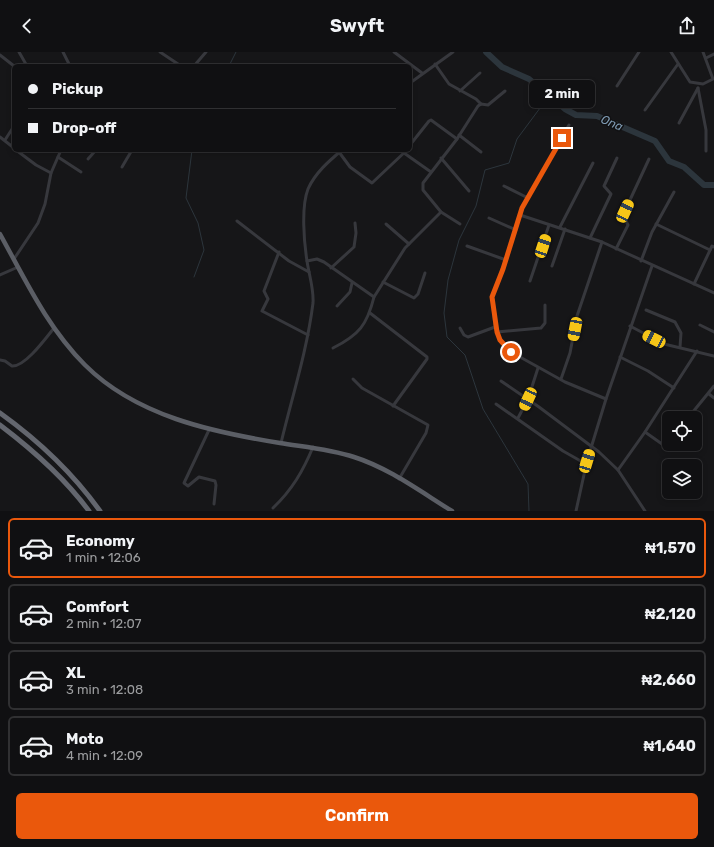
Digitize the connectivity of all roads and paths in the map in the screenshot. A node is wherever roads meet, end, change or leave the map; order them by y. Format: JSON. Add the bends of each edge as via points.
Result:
{"nodes":[{"id":1,"x":63,"y":52,"type":"edge"},
{"id":2,"x":160,"y":52,"type":"edge"},
{"id":3,"x":206,"y":52,"type":"edge"},
{"id":4,"x":394,"y":52,"type":"edge"},
{"id":5,"x":453,"y":52,"type":"edge"},
{"id":6,"x":632,"y":52,"type":"edge"},
{"id":7,"x":639,"y":52,"type":"edge"},
{"id":8,"x":671,"y":52,"type":"edge"},
{"id":9,"x":703,"y":52,"type":"edge"},
{"id":10,"x":20,"y":53,"type":"edge"},
{"id":11,"x":714,"y":54,"type":"edge"},
{"id":12,"x":0,"y":55,"type":"edge"},
{"id":13,"x":636,"y":56,"type":"junction"},
{"id":14,"x":706,"y":58,"type":"junction"},
{"id":15,"x":12,"y":64,"type":"edge"},
{"id":16,"x":25,"y":64,"type":"edge"},
{"id":17,"x":69,"y":64,"type":"edge"},
{"id":18,"x":178,"y":64,"type":"edge"},
{"id":19,"x":196,"y":64,"type":"edge"},
{"id":20,"x":410,"y":64,"type":"edge"},
{"id":21,"x":435,"y":64,"type":"junction"},
{"id":22,"x":678,"y":64,"type":"junction"},
{"id":23,"x":412,"y":66,"type":"edge"},
{"id":24,"x":422,"y":73,"type":"junction"},
{"id":25,"x":480,"y":73,"type":"dead end"},
{"id":26,"x":713,"y":80,"type":"edge"},
{"id":27,"x":412,"y":82,"type":"edge"},
{"id":28,"x":700,"y":83,"type":"junction"},
{"id":29,"x":617,"y":86,"type":"dead end"},
{"id":30,"x":698,"y":88,"type":"junction"},
{"id":31,"x":460,"y":91,"type":"junction"},
{"id":32,"x":505,"y":91,"type":"dead end"},
{"id":33,"x":481,"y":104,"type":"junction"},
{"id":34,"x":645,"y":110,"type":"dead end"},
{"id":35,"x":679,"y":123,"type":"dead end"},
{"id":36,"x":569,"y":125,"type":"dead end"},
{"id":37,"x":12,"y":129,"type":"edge"},
{"id":38,"x":459,"y":135,"type":"junction"},
{"id":39,"x":0,"y":137,"type":"edge"},
{"id":40,"x":457,"y":139,"type":"junction"},
{"id":41,"x":5,"y":140,"type":"junction"},
{"id":42,"x":412,"y":142,"type":"edge"},
{"id":43,"x":12,"y":146,"type":"edge"},
{"id":44,"x":706,"y":151,"type":"dead end"},
{"id":45,"x":19,"y":152,"type":"edge"},
{"id":46,"x":60,"y":152,"type":"edge"},
{"id":47,"x":94,"y":152,"type":"edge"},
{"id":48,"x":131,"y":152,"type":"edge"},
{"id":49,"x":339,"y":152,"type":"edge"},
{"id":50,"x":341,"y":152,"type":"edge"},
{"id":51,"x":405,"y":152,"type":"edge"},
{"id":52,"x":407,"y":152,"type":"edge"},
{"id":53,"x":481,"y":152,"type":"dead end"},
{"id":54,"x":58,"y":157,"type":"junction"},
{"id":55,"x":441,"y":158,"type":"junction"},
{"id":56,"x":618,"y":158,"type":"dead end"},
{"id":57,"x":88,"y":159,"type":"dead end"},
{"id":58,"x":649,"y":159,"type":"dead end"},
{"id":59,"x":593,"y":163,"type":"dead end"},
{"id":60,"x":122,"y":167,"type":"dead end"},
{"id":61,"x":81,"y":172,"type":"dead end"},
{"id":62,"x":431,"y":172,"type":"junction"},
{"id":63,"x":51,"y":173,"type":"junction"},
{"id":64,"x":504,"y":186,"type":"dead end"},
{"id":65,"x":469,"y":191,"type":"dead end"},
{"id":66,"x":674,"y":192,"type":"dead end"},
{"id":67,"x":528,"y":198,"type":"junction"},
{"id":68,"x":441,"y":212,"type":"junction"},
{"id":69,"x":520,"y":215,"type":"junction"},
{"id":70,"x":489,"y":218,"type":"dead end"},
{"id":71,"x":237,"y":221,"type":"dead end"},
{"id":72,"x":355,"y":223,"type":"dead end"},
{"id":73,"x":386,"y":224,"type":"dead end"},
{"id":74,"x":460,"y":224,"type":"dead end"},
{"id":75,"x":656,"y":224,"type":"junction"},
{"id":76,"x":549,"y":225,"type":"junction"},
{"id":77,"x":560,"y":228,"type":"junction"},
{"id":78,"x":565,"y":229,"type":"junction"},
{"id":79,"x":516,"y":230,"type":"junction"},
{"id":80,"x":0,"y":234,"type":"edge"},
{"id":81,"x":590,"y":238,"type":"junction"},
{"id":82,"x":602,"y":242,"type":"junction"},
{"id":83,"x":714,"y":242,"type":"edge"},
{"id":84,"x":409,"y":244,"type":"junction"},
{"id":85,"x":467,"y":246,"type":"dead end"},
{"id":86,"x":712,"y":248,"type":"edge"},
{"id":87,"x":616,"y":249,"type":"junction"},
{"id":88,"x":279,"y":252,"type":"junction"},
{"id":89,"x":14,"y":259,"type":"junction"},
{"id":90,"x":506,"y":260,"type":"junction"},
{"id":91,"x":307,"y":261,"type":"junction"},
{"id":92,"x":641,"y":261,"type":"junction"},
{"id":93,"x":552,"y":266,"type":"dead end"},
{"id":94,"x":652,"y":266,"type":"junction"},
{"id":95,"x":18,"y":267,"type":"junction"},
{"id":96,"x":331,"y":268,"type":"junction"},
{"id":97,"x":309,"y":272,"type":"junction"},
{"id":98,"x":425,"y":273,"type":"dead end"},
{"id":99,"x":0,"y":275,"type":"edge"},
{"id":100,"x":530,"y":281,"type":"dead end"},
{"id":101,"x":383,"y":282,"type":"junction"},
{"id":102,"x":352,"y":283,"type":"junction"},
{"id":103,"x":694,"y":284,"type":"junction"},
{"id":104,"x":714,"y":293,"type":"edge"},
{"id":105,"x":374,"y":297,"type":"junction"},
{"id":106,"x":545,"y":305,"type":"dead end"},
{"id":107,"x":337,"y":306,"type":"dead end"},
{"id":108,"x":646,"y":310,"type":"dead end"},
{"id":109,"x":370,"y":313,"type":"junction"},
{"id":110,"x":700,"y":325,"type":"dead end"},
{"id":111,"x":630,"y":326,"type":"junction"},
{"id":112,"x":495,"y":327,"type":"junction"},
{"id":113,"x":54,"y":328,"type":"junction"},
{"id":114,"x":460,"y":328,"type":"dead end"},
{"id":115,"x":497,"y":332,"type":"junction"},
{"id":116,"x":714,"y":332,"type":"edge"},
{"id":117,"x":308,"y":335,"type":"junction"},
{"id":118,"x":680,"y":347,"type":"junction"},
{"id":119,"x":333,"y":348,"type":"dead end"},
{"id":120,"x":697,"y":351,"type":"junction"},
{"id":121,"x":714,"y":356,"type":"edge"},
{"id":122,"x":620,"y":357,"type":"junction"},
{"id":123,"x":0,"y":360,"type":"edge"},
{"id":124,"x":538,"y":368,"type":"junction"},
{"id":125,"x":353,"y":379,"type":"dead end"},
{"id":126,"x":560,"y":379,"type":"junction"},
{"id":127,"x":501,"y":381,"type":"dead end"},
{"id":128,"x":714,"y":386,"type":"edge"},
{"id":129,"x":674,"y":388,"type":"junction"},
{"id":130,"x":709,"y":394,"type":"junction"},
{"id":131,"x":714,"y":398,"type":"edge"},
{"id":132,"x":528,"y":399,"type":"junction"},
{"id":133,"x":606,"y":399,"type":"junction"},
{"id":134,"x":496,"y":404,"type":"dead end"},
{"id":135,"x":393,"y":406,"type":"junction"},
{"id":136,"x":694,"y":411,"type":"edge"},
{"id":137,"x":0,"y":413,"type":"edge"},
{"id":138,"x":518,"y":418,"type":"junction"},
{"id":139,"x":0,"y":425,"type":"edge"},
{"id":140,"x":209,"y":430,"type":"junction"},
{"id":141,"x":644,"y":432,"type":"junction"},
{"id":142,"x":281,"y":443,"type":"junction"},
{"id":143,"x":662,"y":444,"type":"edge"},
{"id":144,"x":592,"y":445,"type":"junction"},
{"id":145,"x":312,"y":447,"type":"junction"},
{"id":146,"x":586,"y":464,"type":"junction"},
{"id":147,"x":618,"y":470,"type":"junction"},
{"id":148,"x":398,"y":478,"type":"junction"},
{"id":149,"x":214,"y":504,"type":"dead end"},
{"id":150,"x":273,"y":508,"type":"dead end"},
{"id":151,"x":89,"y":511,"type":"edge"},
{"id":152,"x":100,"y":511,"type":"edge"},
{"id":153,"x":452,"y":511,"type":"edge"},
{"id":154,"x":576,"y":511,"type":"edge"},
{"id":155,"x":645,"y":511,"type":"edge"}],
"edges":[{"from":1,"to":17,"type":"street"},
{"from":2,"to":18,"type":"street"},
{"from":3,"to":19,"type":"street"},
{"from":4,"to":20,"type":"street"},
{"from":5,"to":21,"type":"street"},
{"from":6,"to":13,"type":"street"},
{"from":7,"to":13,"type":"street"},
{"from":8,"to":22,"type":"street"},
{"from":9,"to":14,"type":"street"},
{"from":10,"to":16,"type":"street"},
{"from":11,"to":14,"type":"street"},
{"from":12,"to":15,"type":"street"},
{"from":13,"to":29,"type":"street"},
{"from":14,"to":26,"type":"street"},
{"from":21,"to":24,"type":"street"},
{"from":21,"to":31,"type":"street","via":[[446,81]]},
{"from":22,"to":28,"type":"street","via":[[690,82]]},
{"from":22,"to":34,"type":"street"},
{"from":23,"to":24,"type":"street"},
{"from":24,"to":27,"type":"street"},
{"from":25,"to":31,"type":"street"},
{"from":26,"to":28,"type":"street"},
{"from":28,"to":30,"type":"street"},
{"from":30,"to":35,"type":"street"},
{"from":30,"to":44,"type":"street","via":[[706,130]]},
{"from":31,"to":33,"type":"street"},
{"from":32,"to":33,"type":"street","via":[[488,105]]},
{"from":33,"to":38,"type":"street"},
{"from":36,"to":67,"type":"street"},
{"from":37,"to":41,"type":"street"},
{"from":38,"to":40,"type":"street"},
{"from":38,"to":53,"type":"street"},
{"from":39,"to":41,"type":"street"},
{"from":40,"to":42,"type":"street","via":[[431,120]]},
{"from":40,"to":55,"type":"street"},
{"from":41,"to":43,"type":"street"},
{"from":45,"to":63,"type":"street"},
{"from":46,"to":54,"type":"street"},
{"from":47,"to":57,"type":"street"},
{"from":48,"to":60,"type":"street"},
{"from":49,"to":91,"type":"street","via":[[325,165],[308,189],[305,202],[304,242]]},
{"from":50,"to":51,"type":"street","via":[[350,167],[372,183]]},
{"from":52,"to":62,"type":"street"},
{"from":54,"to":61,"type":"street"},
{"from":54,"to":63,"type":"street"},
{"from":55,"to":62,"type":"street"},
{"from":55,"to":65,"type":"street"},
{"from":56,"to":81,"type":"street","via":[[604,186],[611,194]]},
{"from":58,"to":87,"type":"street","via":[[623,215],[628,225]]},
{"from":59,"to":77,"type":"street"},
{"from":62,"to":68,"type":"street","via":[[423,183],[424,190]]},
{"from":63,"to":89,"type":"street","via":[[38,223]]},
{"from":64,"to":67,"type":"street"},
{"from":66,"to":75,"type":"street"},
{"from":67,"to":69,"type":"street"},
{"from":68,"to":74,"type":"street"},
{"from":68,"to":84,"type":"street"},
{"from":69,"to":76,"type":"street"},
{"from":69,"to":79,"type":"street"},
{"from":70,"to":79,"type":"street"},
{"from":71,"to":88,"type":"street"},
{"from":72,"to":96,"type":"street","via":[[354,247]]},
{"from":73,"to":84,"type":"street"},
{"from":75,"to":86,"type":"street"},
{"from":75,"to":92,"type":"street"},
{"from":76,"to":77,"type":"street"},
{"from":76,"to":100,"type":"street"},
{"from":77,"to":78,"type":"street"},
{"from":78,"to":81,"type":"street"},
{"from":78,"to":93,"type":"street"},
{"from":79,"to":90,"type":"street"},
{"from":80,"to":89,"type":"highway"},
{"from":81,"to":82,"type":"street"},
{"from":82,"to":87,"type":"street"},
{"from":82,"to":126,"type":"street","via":[[577,316],[570,353]]},
{"from":83,"to":86,"type":"street"},
{"from":84,"to":101,"type":"street"},
{"from":85,"to":90,"type":"street"},
{"from":86,"to":103,"type":"street"},
{"from":87,"to":92,"type":"street"},
{"from":88,"to":97,"type":"street"},
{"from":88,"to":117,"type":"street","via":[[264,291],[268,299],[262,311]]},
{"from":89,"to":95,"type":"highway"},
{"from":90,"to":112,"type":"street","via":[[492,297]]},
{"from":91,"to":96,"type":"street","via":[[317,258]]},
{"from":91,"to":97,"type":"street"},
{"from":92,"to":94,"type":"street"},
{"from":94,"to":103,"type":"street"},
{"from":94,"to":111,"type":"street"},
{"from":95,"to":99,"type":"street"},
{"from":95,"to":113,"type":"highway"},
{"from":96,"to":102,"type":"street"},
{"from":97,"to":117,"type":"street","via":[[312,279],[313,301]]},
{"from":98,"to":101,"type":"street","via":[[418,294],[414,298]]},
{"from":101,"to":105,"type":"street"},
{"from":102,"to":105,"type":"street"},
{"from":102,"to":107,"type":"street","via":[[350,292]]},
{"from":103,"to":104,"type":"street"},
{"from":105,"to":109,"type":"street"},
{"from":106,"to":115,"type":"street","via":[[545,323],[541,328]]},
{"from":108,"to":118,"type":"street","via":[[675,322],[681,333]]},
{"from":109,"to":119,"type":"street","via":[[364,326],[352,337]]},
{"from":109,"to":135,"type":"street","via":[[427,357]]},
{"from":110,"to":116,"type":"street"},
{"from":111,"to":118,"type":"street","via":[[664,344]]},
{"from":111,"to":122,"type":"street"},
{"from":112,"to":114,"type":"street","via":[[468,337]]},
{"from":112,"to":115,"type":"street"},
{"from":113,"to":123,"type":"street","via":[[44,342],[20,364],[12,366],[5,360]]},
{"from":113,"to":140,"type":"highway","via":[[86,366],[115,388],[162,414]]},
{"from":115,"to":124,"type":"street","via":[[504,346]]},
{"from":117,"to":142,"type":"street"},
{"from":118,"to":120,"type":"street"},
{"from":120,"to":121,"type":"street"},
{"from":120,"to":129,"type":"street"},
{"from":122,"to":129,"type":"street"},
{"from":122,"to":133,"type":"street"},
{"from":124,"to":126,"type":"street"},
{"from":124,"to":132,"type":"street"},
{"from":125,"to":135,"type":"street","via":[[362,388]]},
{"from":126,"to":133,"type":"street"},
{"from":127,"to":132,"type":"street"},
{"from":128,"to":130,"type":"street"},
{"from":129,"to":141,"type":"street"},
{"from":130,"to":131,"type":"street"},
{"from":130,"to":136,"type":"street"},
{"from":132,"to":138,"type":"street"},
{"from":132,"to":144,"type":"street"},
{"from":133,"to":144,"type":"street"},
{"from":134,"to":138,"type":"street"},
{"from":135,"to":148,"type":"street","via":[[428,425],[426,433]]},
{"from":137,"to":152,"type":"highway","via":[[56,458]]},
{"from":138,"to":146,"type":"street","via":[[563,451]]},
{"from":139,"to":151,"type":"highway","via":[[56,472]]},
{"from":140,"to":142,"type":"highway"},
{"from":140,"to":149,"type":"street","via":[[184,484],[188,486],[199,477],[215,481]]},
{"from":141,"to":143,"type":"street"},
{"from":141,"to":147,"type":"street"},
{"from":142,"to":145,"type":"highway"},
{"from":144,"to":146,"type":"street"},
{"from":144,"to":147,"type":"street"},
{"from":145,"to":148,"type":"highway","via":[[364,460]]},
{"from":145,"to":150,"type":"street","via":[[302,473]]},
{"from":146,"to":154,"type":"street"},
{"from":147,"to":155,"type":"street"},
{"from":148,"to":153,"type":"highway"}]}
